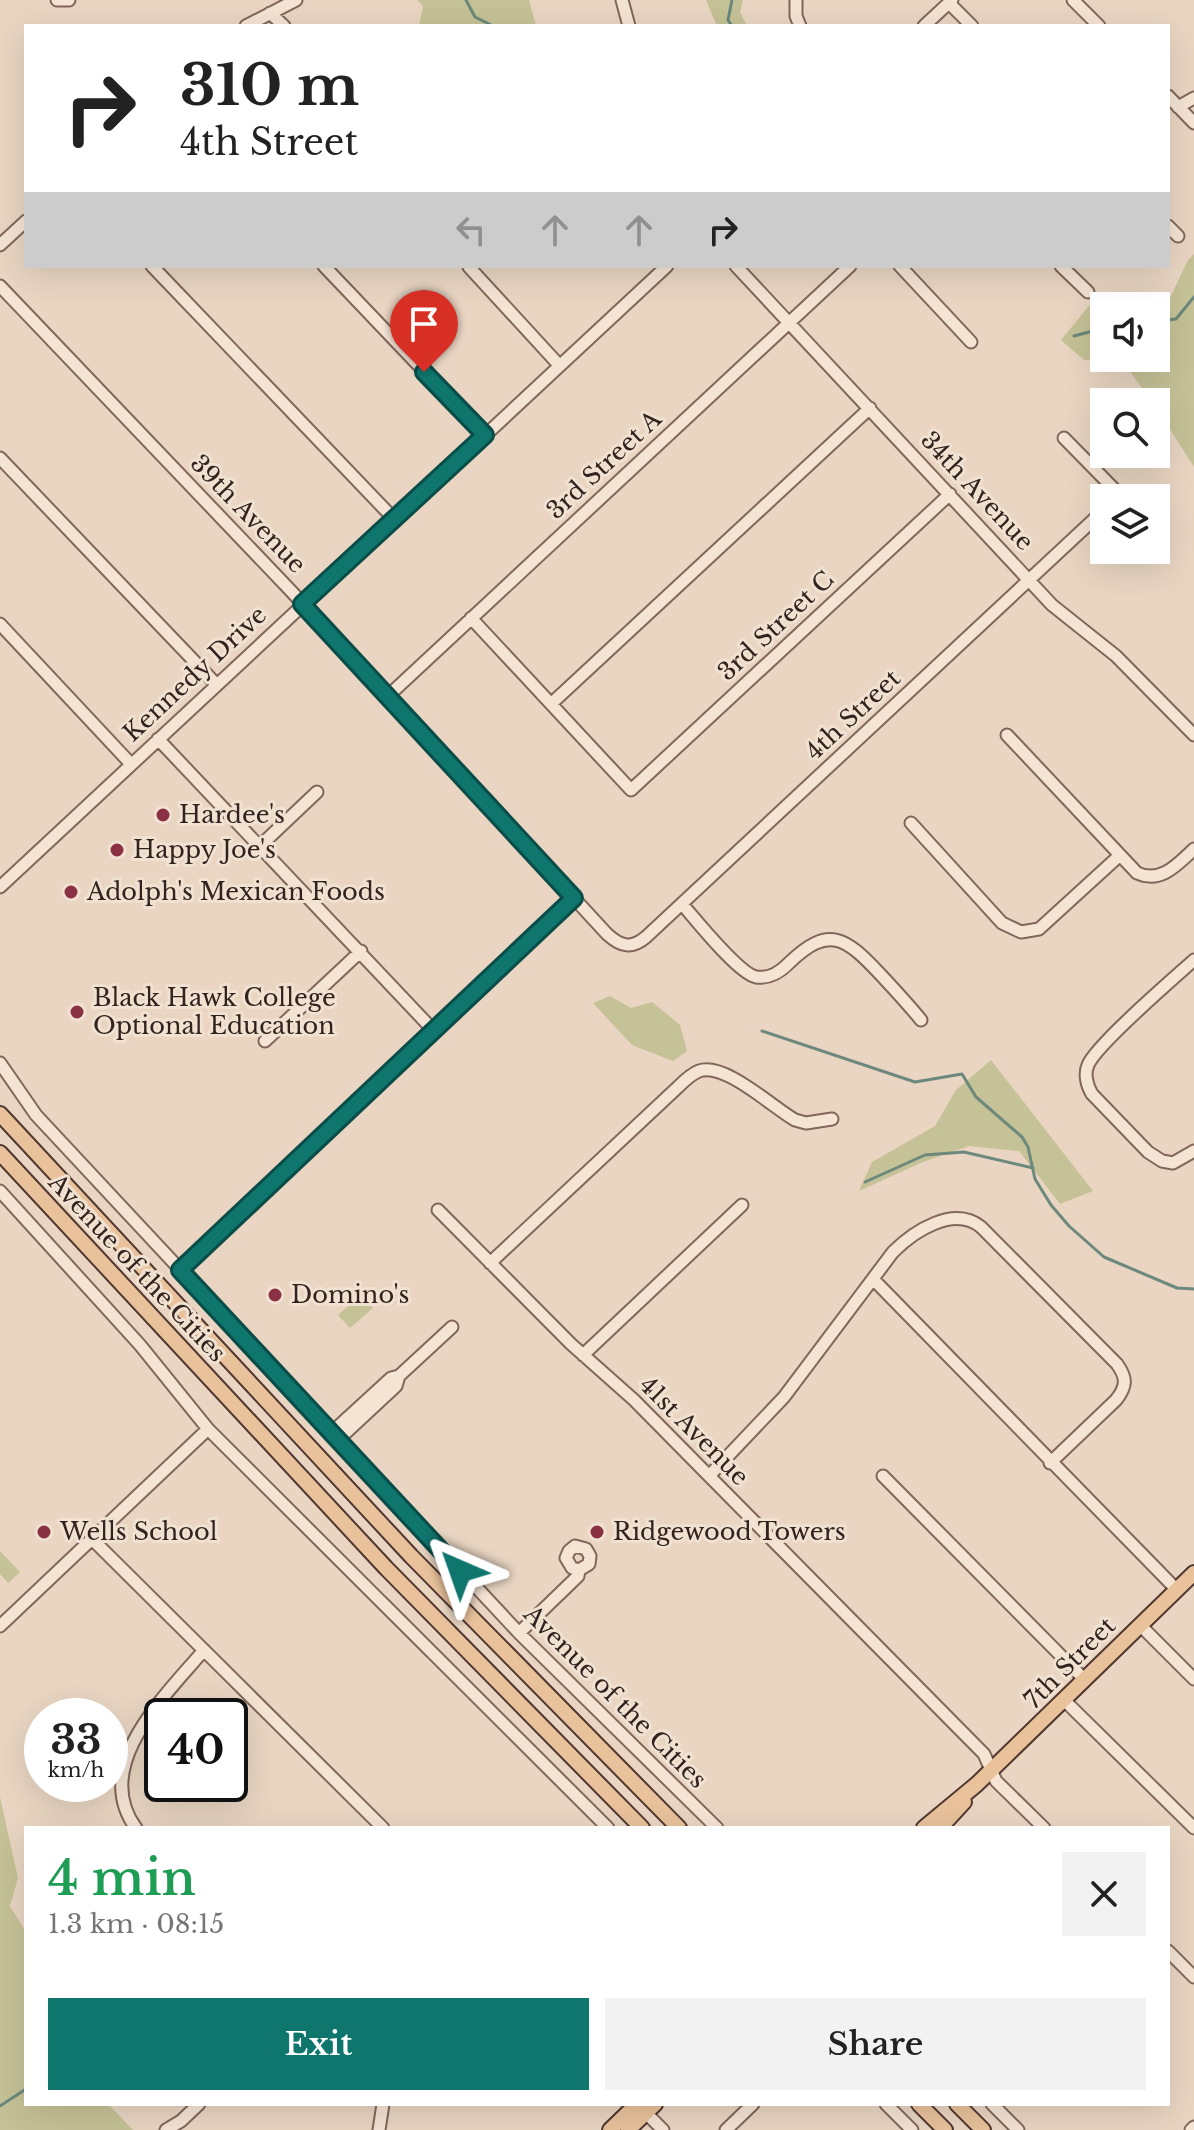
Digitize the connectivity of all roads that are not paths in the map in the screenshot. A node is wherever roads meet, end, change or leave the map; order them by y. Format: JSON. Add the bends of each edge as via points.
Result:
{"nodes":[{"id":1,"x":57,"y":0,"type":"edge"},
{"id":2,"x":69,"y":0,"type":"edge"},
{"id":3,"x":296,"y":0,"type":"edge"},
{"id":4,"x":1073,"y":0,"type":"edge"},
{"id":5,"x":622,"y":1,"type":"edge"},
{"id":6,"x":951,"y":1,"type":"edge"},
{"id":7,"x":795,"y":2,"type":"edge"},
{"id":8,"x":270,"y":13,"type":"junction"},
{"id":9,"x":250,"y":24,"type":"edge"},
{"id":10,"x":282,"y":24,"type":"edge"},
{"id":11,"x":628,"y":24,"type":"edge"},
{"id":12,"x":800,"y":24,"type":"edge"},
{"id":13,"x":926,"y":24,"type":"edge"},
{"id":14,"x":970,"y":24,"type":"edge"},
{"id":15,"x":1097,"y":24,"type":"edge"},
{"id":16,"x":1170,"y":98,"type":"edge"},
{"id":17,"x":1194,"y":98,"type":"edge"},
{"id":18,"x":1178,"y":107,"type":"junction"},
{"id":19,"x":1194,"y":123,"type":"edge"},
{"id":20,"x":24,"y":223,"type":"edge"},
{"id":21,"x":1170,"y":228,"type":"edge"},
{"id":22,"x":1178,"y":236,"type":"dead end"},
{"id":23,"x":0,"y":245,"type":"edge"},
{"id":24,"x":154,"y":268,"type":"edge"},
{"id":25,"x":326,"y":268,"type":"edge"},
{"id":26,"x":470,"y":268,"type":"edge"},
{"id":27,"x":665,"y":268,"type":"edge"},
{"id":28,"x":738,"y":268,"type":"edge"},
{"id":29,"x":848,"y":268,"type":"edge"},
{"id":30,"x":902,"y":268,"type":"edge"},
{"id":31,"x":1063,"y":268,"type":"edge"},
{"id":32,"x":0,"y":286,"type":"edge"},
{"id":33,"x":1088,"y":292,"type":"dead end"},
{"id":34,"x":789,"y":323,"type":"junction"},
{"id":35,"x":971,"y":342,"type":"dead end"},
{"id":36,"x":559,"y":365,"type":"junction"},
{"id":37,"x":870,"y":408,"type":"junction"},
{"id":38,"x":485,"y":435,"type":"junction"},
{"id":39,"x":1064,"y":438,"type":"dead end"},
{"id":40,"x":0,"y":458,"type":"edge"},
{"id":41,"x":1106,"y":484,"type":"edge"},
{"id":42,"x":950,"y":494,"type":"junction"},
{"id":43,"x":394,"y":519,"type":"junction"},
{"id":44,"x":1090,"y":523,"type":"edge"},
{"id":45,"x":1030,"y":580,"type":"junction"},
{"id":46,"x":302,"y":604,"type":"junction"},
{"id":47,"x":471,"y":618,"type":"junction"},
{"id":48,"x":0,"y":624,"type":"edge"},
{"id":49,"x":216,"y":684,"type":"junction"},
{"id":50,"x":387,"y":697,"type":"junction"},
{"id":51,"x":552,"y":703,"type":"junction"},
{"id":52,"x":1007,"y":735,"type":"dead end"},
{"id":53,"x":1194,"y":735,"type":"edge"},
{"id":54,"x":158,"y":739,"type":"junction"},
{"id":55,"x":131,"y":764,"type":"junction"},
{"id":56,"x":317,"y":792,"type":"dead end"},
{"id":57,"x":911,"y":823,"type":"dead end"},
{"id":58,"x":260,"y":846,"type":"junction"},
{"id":59,"x":1194,"y":849,"type":"edge"},
{"id":60,"x":1119,"y":856,"type":"junction"},
{"id":61,"x":0,"y":887,"type":"edge"},
{"id":62,"x":574,"y":898,"type":"junction"},
{"id":63,"x":682,"y":904,"type":"junction"},
{"id":64,"x":628,"y":945,"type":"joint"},
{"id":65,"x":361,"y":951,"type":"junction"},
{"id":66,"x":1194,"y":960,"type":"edge"},
{"id":67,"x":921,"y":1020,"type":"dead end"},
{"id":68,"x":434,"y":1031,"type":"junction"},
{"id":69,"x":265,"y":1041,"type":"dead end"},
{"id":70,"x":0,"y":1063,"type":"edge"},
{"id":71,"x":0,"y":1106,"type":"edge"},
{"id":72,"x":0,"y":1114,"type":"edge"},
{"id":73,"x":832,"y":1119,"type":"dead end"},
{"id":74,"x":1194,"y":1151,"type":"edge"},
{"id":75,"x":0,"y":1153,"type":"edge"},
{"id":76,"x":43,"y":1160,"type":"junction"},
{"id":77,"x":0,"y":1191,"type":"edge"},
{"id":78,"x":742,"y":1205,"type":"dead end"},
{"id":79,"x":438,"y":1210,"type":"dead end"},
{"id":80,"x":490,"y":1263,"type":"junction"},
{"id":81,"x":180,"y":1270,"type":"junction"},
{"id":82,"x":873,"y":1279,"type":"junction"},
{"id":83,"x":452,"y":1327,"type":"dead end"},
{"id":84,"x":583,"y":1355,"type":"junction"},
{"id":85,"x":208,"y":1429,"type":"junction"},
{"id":86,"x":334,"y":1436,"type":"junction"},
{"id":87,"x":1050,"y":1463,"type":"junction"},
{"id":88,"x":709,"y":1476,"type":"junction"},
{"id":89,"x":883,"y":1476,"type":"dead end"},
{"id":90,"x":93,"y":1540,"type":"junction"},
{"id":91,"x":579,"y":1570,"type":"dead end"},
{"id":92,"x":1194,"y":1573,"type":"edge"},
{"id":93,"x":1177,"y":1590,"type":"junction"},
{"id":94,"x":1140,"y":1625,"type":"junction"},
{"id":95,"x":0,"y":1626,"type":"edge"},
{"id":96,"x":519,"y":1633,"type":"junction"},
{"id":97,"x":204,"y":1650,"type":"junction"},
{"id":98,"x":1084,"y":1679,"type":"junction"},
{"id":99,"x":1194,"y":1679,"type":"edge"},
{"id":100,"x":1064,"y":1700,"type":"junction"},
{"id":101,"x":991,"y":1770,"type":"junction"},
{"id":102,"x":630,"y":1779,"type":"junction"},
{"id":103,"x":977,"y":1784,"type":"junction"},
{"id":104,"x":135,"y":1826,"type":"edge"},
{"id":105,"x":381,"y":1826,"type":"edge"},
{"id":106,"x":606,"y":1826,"type":"edge"},
{"id":107,"x":640,"y":1826,"type":"edge"},
{"id":108,"x":677,"y":1826,"type":"edge"},
{"id":109,"x":687,"y":1826,"type":"edge"},
{"id":110,"x":715,"y":1826,"type":"edge"},
{"id":111,"x":926,"y":1826,"type":"edge"},
{"id":112,"x":942,"y":1826,"type":"edge"},
{"id":113,"x":1042,"y":1826,"type":"edge"},
{"id":114,"x":1194,"y":1828,"type":"edge"},
{"id":115,"x":1170,"y":1953,"type":"edge"},
{"id":116,"x":1194,"y":1977,"type":"edge"},
{"id":117,"x":197,"y":2106,"type":"edge"},
{"id":118,"x":383,"y":2106,"type":"edge"},
{"id":119,"x":642,"y":2106,"type":"edge"},
{"id":120,"x":751,"y":2106,"type":"edge"},
{"id":121,"x":888,"y":2106,"type":"edge"},
{"id":122,"x":921,"y":2106,"type":"edge"},
{"id":123,"x":959,"y":2106,"type":"edge"},
{"id":124,"x":994,"y":2106,"type":"edge"},
{"id":125,"x":166,"y":2130,"type":"edge"},
{"id":126,"x":379,"y":2130,"type":"edge"},
{"id":127,"x":610,"y":2130,"type":"edge"},
{"id":128,"x":628,"y":2130,"type":"edge"},
{"id":129,"x":663,"y":2130,"type":"edge"},
{"id":130,"x":726,"y":2130,"type":"edge"},
{"id":131,"x":912,"y":2130,"type":"edge"},
{"id":132,"x":945,"y":2130,"type":"edge"},
{"id":133,"x":983,"y":2130,"type":"edge"},
{"id":134,"x":1018,"y":2130,"type":"edge"}],
"edges":[{"from":1,"to":2,"type":"street"},
{"from":3,"to":8,"type":"street"},
{"from":4,"to":15,"type":"street"},
{"from":5,"to":11,"type":"street"},
{"from":6,"to":13,"type":"street"},
{"from":6,"to":14,"type":"street"},
{"from":7,"to":12,"type":"street"},
{"from":8,"to":9,"type":"street"},
{"from":8,"to":10,"type":"street"},
{"from":16,"to":18,"type":"street"},
{"from":17,"to":18,"type":"street"},
{"from":18,"to":19,"type":"street"},
{"from":20,"to":23,"type":"street"},
{"from":21,"to":22,"type":"street"},
{"from":24,"to":43,"type":"street"},
{"from":25,"to":38,"type":"street"},
{"from":26,"to":36,"type":"street"},
{"from":27,"to":36,"type":"street","name":"Kennedy Drive"},
{"from":28,"to":34,"type":"street","name":"34th Avenue"},
{"from":29,"to":34,"type":"street","name":"3rd Street A"},
{"from":30,"to":35,"type":"street"},
{"from":31,"to":33,"type":"street"},
{"from":32,"to":46,"type":"street","name":"39th Avenue"},
{"from":34,"to":37,"type":"street","name":"34th Avenue"},
{"from":34,"to":47,"type":"street","name":"3rd Street A"},
{"from":36,"to":38,"type":"street","name":"Kennedy Drive"},
{"from":37,"to":42,"type":"street","name":"34th Avenue"},
{"from":37,"to":51,"type":"street"},
{"from":38,"to":43,"type":"street","name":"Kennedy Drive"},
{"from":39,"to":41,"type":"street"},
{"from":40,"to":49,"type":"street"},
{"from":42,"to":45,"type":"street","name":"34th Avenue"},
{"from":42,"to":51,"type":"street","name":"3rd Street C","via":[[631,790]]},
{"from":43,"to":46,"type":"street","name":"Kennedy Drive"},
{"from":44,"to":45,"type":"street","name":"4th Street"},
{"from":45,"to":53,"type":"street","name":"34th Avenue"},
{"from":45,"to":63,"type":"street","name":"4th Street"},
{"from":46,"to":49,"type":"street","name":"Kennedy Drive"},
{"from":46,"to":50,"type":"street","name":"39th Avenue"},
{"from":47,"to":50,"type":"street","name":"3rd Street A"},
{"from":47,"to":51,"type":"street"},
{"from":48,"to":55,"type":"street"},
{"from":49,"to":54,"type":"street","name":"Kennedy Drive"},
{"from":50,"to":62,"type":"street","name":"39th Avenue"},
{"from":52,"to":60,"type":"street"},
{"from":54,"to":55,"type":"street","name":"Kennedy Drive"},
{"from":54,"to":58,"type":"street"},
{"from":55,"to":61,"type":"street","name":"Kennedy Drive"},
{"from":56,"to":58,"type":"street"},
{"from":57,"to":60,"type":"street","via":[[1002,923],[1027,932],[1039,929]]},
{"from":58,"to":65,"type":"street"},
{"from":59,"to":60,"type":"street","via":[[1170,871],[1151,878]]},
{"from":62,"to":64,"type":"street","name":"39th Avenue","via":[[607,934]]},
{"from":62,"to":68,"type":"street"},
{"from":63,"to":64,"type":"street","name":"4th Street","via":[[639,943]]},
{"from":63,"to":67,"type":"street","via":[[740,967],[757,977],[775,974],[810,944],[846,943]]},
{"from":65,"to":68,"type":"street"},
{"from":65,"to":69,"type":"street"},
{"from":66,"to":74,"type":"street","via":[[1099,1049],[1086,1068],[1088,1088],[1148,1152],[1173,1163]]},
{"from":68,"to":81,"type":"street"},
{"from":70,"to":81,"type":"street","name":"Avenue of the Cities","via":[[36,1115]]},
{"from":71,"to":76,"type":"main road"},
{"from":72,"to":76,"type":"main road","name":"Avenue of the Cities"},
{"from":73,"to":80,"type":"street","via":[[800,1121],[721,1072],[698,1072]]},
{"from":75,"to":107,"type":"main road","name":"Avenue of the Cities","via":[[386,1568]]},
{"from":76,"to":102,"type":"main road","name":"Avenue of the Cities","via":[[411,1556]]},
{"from":77,"to":85,"type":"street","name":"Avenue of the Cities","via":[[140,1345]]},
{"from":78,"to":84,"type":"street"},
{"from":79,"to":80,"type":"street","name":"41st Avenue"},
{"from":80,"to":84,"type":"street","name":"41st Avenue"},
{"from":81,"to":86,"type":"street","name":"Avenue of the Cities"},
{"from":82,"to":87,"type":"street"},
{"from":82,"to":87,"type":"street","via":[[914,1234],[967,1218],[1117,1364],[1126,1382],[1116,1400]]},
{"from":82,"to":88,"type":"street","via":[[784,1397]]},
{"from":83,"to":86,"type":"street","via":[[399,1376],[396,1386]]},
{"from":84,"to":88,"type":"street","name":"41st Avenue"},
{"from":85,"to":90,"type":"street"},
{"from":85,"to":106,"type":"street","name":"Avenue of the Cities"},
{"from":86,"to":96,"type":"street","name":"Avenue of the Cities"},
{"from":87,"to":93,"type":"street"},
{"from":88,"to":101,"type":"street","name":"41st Avenue","via":[[984,1754]]},
{"from":89,"to":98,"type":"street"},
{"from":90,"to":95,"type":"street"},
{"from":90,"to":97,"type":"street"},
{"from":91,"to":96,"type":"street"},
{"from":92,"to":93,"type":"main road","name":"7th Street"},
{"from":93,"to":94,"type":"main road","name":"7th Street"},
{"from":94,"to":98,"type":"main road","name":"7th Street"},
{"from":94,"to":99,"type":"street"},
{"from":96,"to":110,"type":"street","name":"Avenue of the Cities"},
{"from":97,"to":104,"type":"street","via":[[138,1732],[126,1758],[123,1803]]},
{"from":97,"to":105,"type":"street"},
{"from":98,"to":100,"type":"main road","name":"7th Street"},
{"from":100,"to":101,"type":"main road","name":"7th Street"},
{"from":100,"to":114,"type":"street"},
{"from":101,"to":103,"type":"main road","name":"7th Street"},
{"from":101,"to":113,"type":"street","name":"41st Avenue"},
{"from":102,"to":108,"type":"main road","name":"Avenue of the Cities"},
{"from":102,"to":109,"type":"main road"},
{"from":103,"to":111,"type":"main road","name":"7th Street"},
{"from":103,"to":112,"type":"main road","name":"7th Street"},
{"from":115,"to":116,"type":"street"},
{"from":117,"to":125,"type":"street"},
{"from":118,"to":126,"type":"street"},
{"from":119,"to":127,"type":"main road"},
{"from":119,"to":128,"type":"main road"},
{"from":119,"to":129,"type":"street"},
{"from":120,"to":130,"type":"street"},
{"from":121,"to":131,"type":"street"},
{"from":122,"to":132,"type":"main road"},
{"from":123,"to":133,"type":"main road"},
{"from":124,"to":134,"type":"street"}]}
